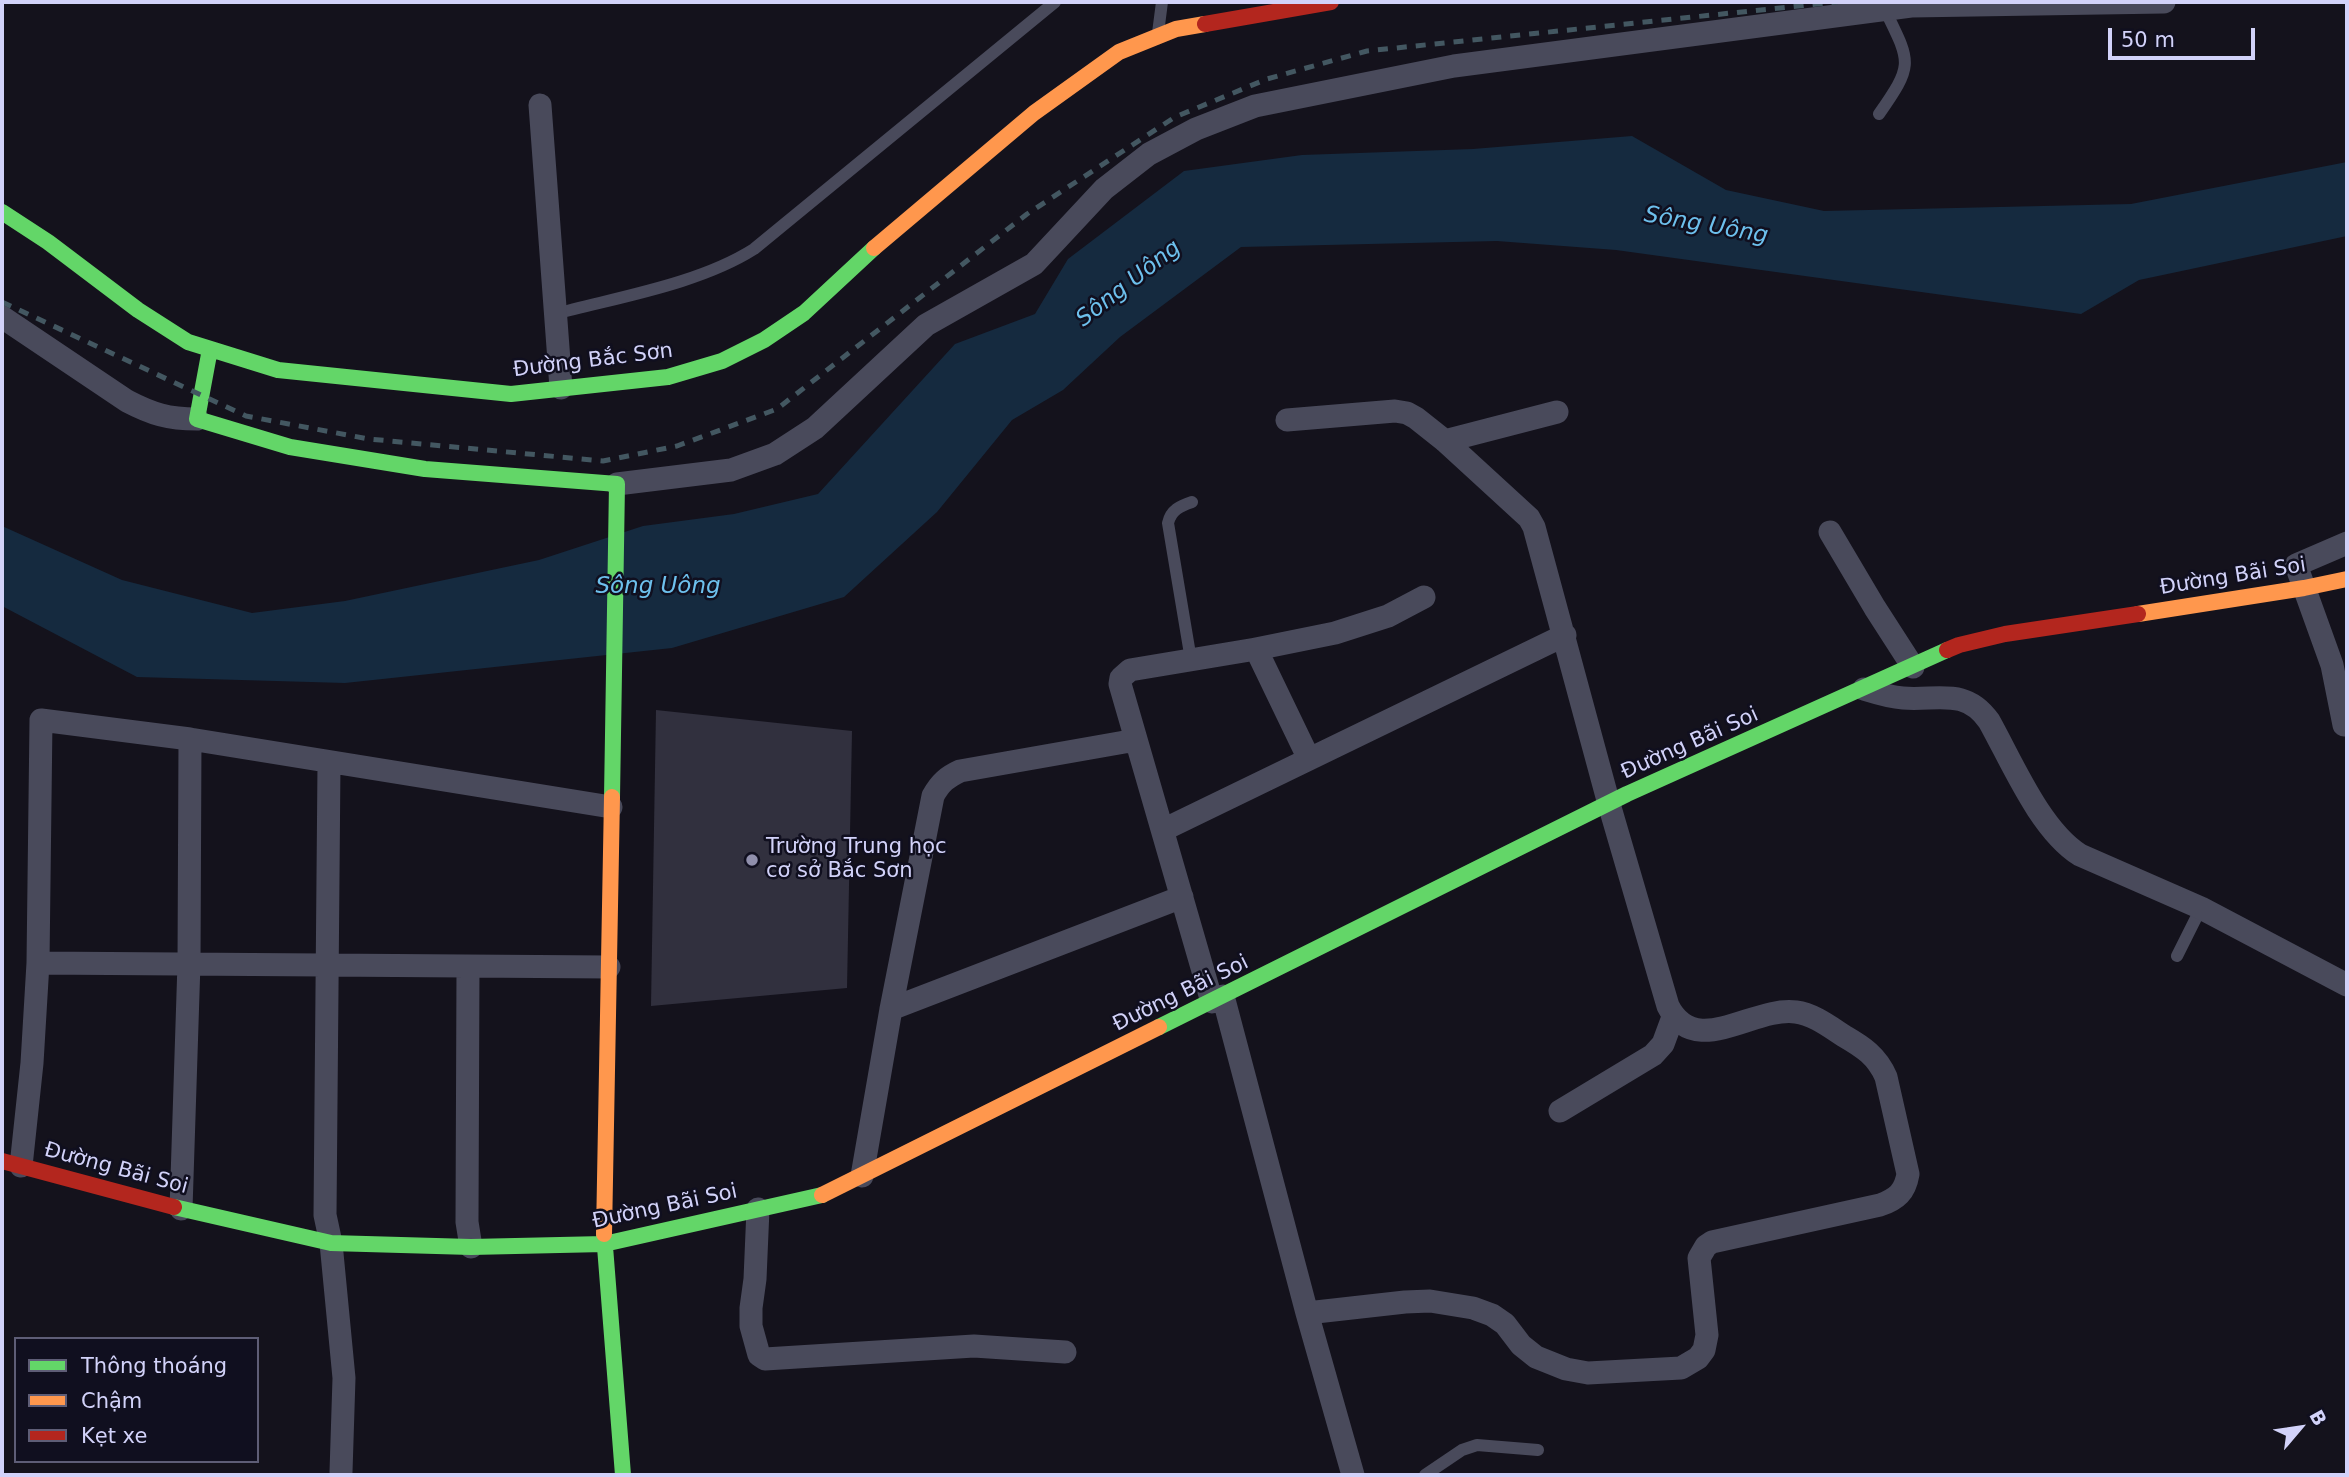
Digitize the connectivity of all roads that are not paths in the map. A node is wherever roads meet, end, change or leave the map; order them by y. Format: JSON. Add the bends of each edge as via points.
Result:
{"nodes":[{"id":1,"x":1055,"y":2,"type":"edge"},
{"id":2,"x":1162,"y":2,"type":"edge"},
{"id":3,"x":1331,"y":2,"type":"edge"},
{"id":4,"x":2164,"y":2,"type":"edge"},
{"id":5,"x":1885,"y":10,"type":"junction"},
{"id":6,"x":1158,"y":37,"type":"junction"},
{"id":7,"x":540,"y":105,"type":"dead end"},
{"id":8,"x":1879,"y":114,"type":"dead end"},
{"id":9,"x":2,"y":212,"type":"edge"},
{"id":10,"x":555,"y":314,"type":"junction"},
{"id":11,"x":2,"y":317,"type":"edge"},
{"id":12,"x":210,"y":349,"type":"junction"},
{"id":13,"x":561,"y":388,"type":"junction"},
{"id":14,"x":1557,"y":412,"type":"dead end"},
{"id":15,"x":197,"y":419,"type":"junction"},
{"id":16,"x":1287,"y":420,"type":"dead end"},
{"id":17,"x":1445,"y":441,"type":"junction"},
{"id":18,"x":617,"y":492,"type":"junction"},
{"id":19,"x":1192,"y":502,"type":"dead end"},
{"id":20,"x":1830,"y":532,"type":"dead end"},
{"id":21,"x":2347,"y":543,"type":"edge"},
{"id":22,"x":2347,"y":579,"type":"edge"},
{"id":23,"x":2304,"y":588,"type":"junction"},
{"id":24,"x":1424,"y":597,"type":"dead end"},
{"id":25,"x":1565,"y":635,"type":"junction"},
{"id":26,"x":1256,"y":649,"type":"junction"},
{"id":27,"x":1191,"y":660,"type":"junction"},
{"id":28,"x":2340,"y":665,"type":"edge"},
{"id":29,"x":1913,"y":667,"type":"junction"},
{"id":30,"x":1864,"y":689,"type":"junction"},
{"id":31,"x":2344,"y":725,"type":"dead end"},
{"id":32,"x":190,"y":739,"type":"junction"},
{"id":33,"x":1136,"y":740,"type":"junction"},
{"id":34,"x":1309,"y":759,"type":"junction"},
{"id":35,"x":329,"y":763,"type":"junction"},
{"id":36,"x":1609,"y":804,"type":"junction"},
{"id":37,"x":611,"y":807,"type":"junction"},
{"id":38,"x":1163,"y":830,"type":"junction"},
{"id":39,"x":1182,"y":897,"type":"junction"},
{"id":40,"x":2202,"y":908,"type":"junction"},
{"id":41,"x":2177,"y":956,"type":"dead end"},
{"id":42,"x":38,"y":963,"type":"junction"},
{"id":43,"x":189,"y":963,"type":"junction"},
{"id":44,"x":328,"y":966,"type":"junction"},
{"id":45,"x":468,"y":967,"type":"junction"},
{"id":46,"x":609,"y":967,"type":"junction"},
{"id":47,"x":2347,"y":985,"type":"edge"},
{"id":48,"x":1217,"y":999,"type":"junction"},
{"id":49,"x":891,"y":1009,"type":"junction"},
{"id":50,"x":1673,"y":1017,"type":"junction"},
{"id":51,"x":1560,"y":1111,"type":"dead end"},
{"id":52,"x":11,"y":1164,"type":"edge"},
{"id":53,"x":862,"y":1176,"type":"junction"},
{"id":54,"x":181,"y":1209,"type":"junction"},
{"id":55,"x":758,"y":1209,"type":"junction"},
{"id":56,"x":331,"y":1243,"type":"junction"},
{"id":57,"x":604,"y":1244,"type":"junction"},
{"id":58,"x":471,"y":1247,"type":"junction"},
{"id":59,"x":1307,"y":1313,"type":"junction"},
{"id":60,"x":1065,"y":1352,"type":"dead end"},
{"id":61,"x":1538,"y":1450,"type":"dead end"},
{"id":62,"x":341,"y":1472,"type":"dead end"},
{"id":63,"x":623,"y":1475,"type":"edge"},
{"id":64,"x":1353,"y":1475,"type":"edge"},
{"id":65,"x":1425,"y":1475,"type":"edge"}],
"edges":[{"from":1,"to":10,"type":"lane","via":[[732,263]]},
{"from":2,"to":6,"type":"lane"},
{"from":3,"to":6,"type":"main road","name":"Đường Bắc Sơn","via":[[1176,29]]},
{"from":4,"to":5,"type":"street"},
{"from":5,"to":8,"type":"lane","via":[[1899,40],[1905,69]]},
{"from":5,"to":18,"type":"street","via":[[1454,66],[1255,106],[1149,154],[1104,189],[1034,264],[926,325],[815,428],[775,454],[731,470]]},
{"from":6,"to":13,"type":"main road","name":"Đường Bắc Sơn","via":[[1119,52],[1034,113],[873,248],[804,313],[764,340],[722,361],[668,377]]},
{"from":7,"to":10,"type":"street"},
{"from":9,"to":12,"type":"main road","name":"Đường Bắc Sơn","via":[[138,310],[188,342]]},
{"from":10,"to":13,"type":"street"},
{"from":11,"to":15,"type":"street","via":[[145,411],[165,418]]},
{"from":12,"to":13,"type":"main road","name":"Đường Bắc Sơn","via":[[278,370],[511,394]]},
{"from":12,"to":15,"type":"main road"},
{"from":14,"to":17,"type":"street"},
{"from":15,"to":18,"type":"main road","via":[[290,447]]},
{"from":16,"to":17,"type":"street","via":[[1395,411],[1416,418]]},
{"from":17,"to":25,"type":"street","via":[[1529,518]]},
{"from":18,"to":37,"type":"main road"},
{"from":19,"to":27,"type":"lane","via":[[1174,510],[1168,523]]},
{"from":20,"to":29,"type":"street"},
{"from":21,"to":23,"type":"street","via":[[2296,565]]},
{"from":22,"to":23,"type":"main road","name":"Đường Bãi Soi"},
{"from":23,"to":28,"type":"street"},
{"from":23,"to":29,"type":"main road","name":"Đường Bãi Soi","via":[[1983,638]]},
{"from":24,"to":26,"type":"street","via":[[1362,625]]},
{"from":25,"to":34,"type":"street"},
{"from":25,"to":36,"type":"street"},
{"from":26,"to":27,"type":"street"},
{"from":26,"to":34,"type":"street"},
{"from":27,"to":33,"type":"street","via":[[1124,674],[1120,684]]},
{"from":28,"to":31,"type":"street"},
{"from":29,"to":30,"type":"main road","name":"Đường Bãi Soi"},
{"from":30,"to":36,"type":"main road","name":"Đường Bãi Soi"},
{"from":30,"to":40,"type":"street","via":[[1905,698],[1949,697],[1972,704],[1989,721],[2045,821],[2067,846]]},
{"from":32,"to":35,"type":"street"},
{"from":32,"to":42,"type":"street","via":[[41,720]]},
{"from":32,"to":43,"type":"street"},
{"from":33,"to":38,"type":"street"},
{"from":33,"to":49,"type":"street","via":[[960,771],[939,785],[933,796]]},
{"from":34,"to":38,"type":"street"},
{"from":35,"to":37,"type":"street"},
{"from":35,"to":44,"type":"street"},
{"from":36,"to":48,"type":"main road","name":"Đường Bãi Soi"},
{"from":36,"to":50,"type":"street"},
{"from":37,"to":46,"type":"main road"},
{"from":38,"to":39,"type":"street"},
{"from":39,"to":48,"type":"street"},
{"from":39,"to":49,"type":"street"},
{"from":40,"to":41,"type":"lane"},
{"from":40,"to":47,"type":"street"},
{"from":42,"to":43,"type":"street"},
{"from":42,"to":52,"type":"street","via":[[32,1063]]},
{"from":43,"to":44,"type":"street"},
{"from":43,"to":54,"type":"street"},
{"from":44,"to":45,"type":"street"},
{"from":44,"to":56,"type":"street","via":[[325,1215]]},
{"from":45,"to":46,"type":"street"},
{"from":45,"to":58,"type":"street","via":[[467,1223]]},
{"from":46,"to":57,"type":"main road"},
{"from":48,"to":53,"type":"main road","name":"Đường Bãi Soi"},
{"from":48,"to":59,"type":"street"},
{"from":49,"to":53,"type":"street"},
{"from":50,"to":51,"type":"street","via":[[1663,1044],[1653,1055]]},
{"from":50,"to":59,"type":"street","via":[[1688,1029],[1707,1031],[1794,1011],[1865,1048],[1886,1077],[1908,1174],[1900,1195],[1880,1205],[1706,1246],[1699,1258],[1706,1342],[1698,1358],[1681,1368],[1588,1373],[1566,1369],[1529,1353],[1492,1315],[1453,1304],[1405,1301]]},
{"from":52,"to":54,"type":"main road","name":"Đường Bãi Soi"},
{"from":53,"to":55,"type":"main road","name":"Đường Bãi Soi","via":[[823,1195]]},
{"from":54,"to":56,"type":"main road","name":"Đường Bãi Soi"},
{"from":55,"to":57,"type":"main road","name":"Đường Bãi Soi"},
{"from":55,"to":60,"type":"street","via":[[751,1326],[758,1356],[974,1346]]},
{"from":56,"to":58,"type":"main road","name":"Đường Bãi Soi"},
{"from":56,"to":62,"type":"street","via":[[344,1378]]},
{"from":57,"to":58,"type":"main road","name":"Đường Bãi Soi"},
{"from":57,"to":63,"type":"main road"},
{"from":59,"to":64,"type":"street"},
{"from":61,"to":65,"type":"lane","via":[[1477,1445]]}]}
